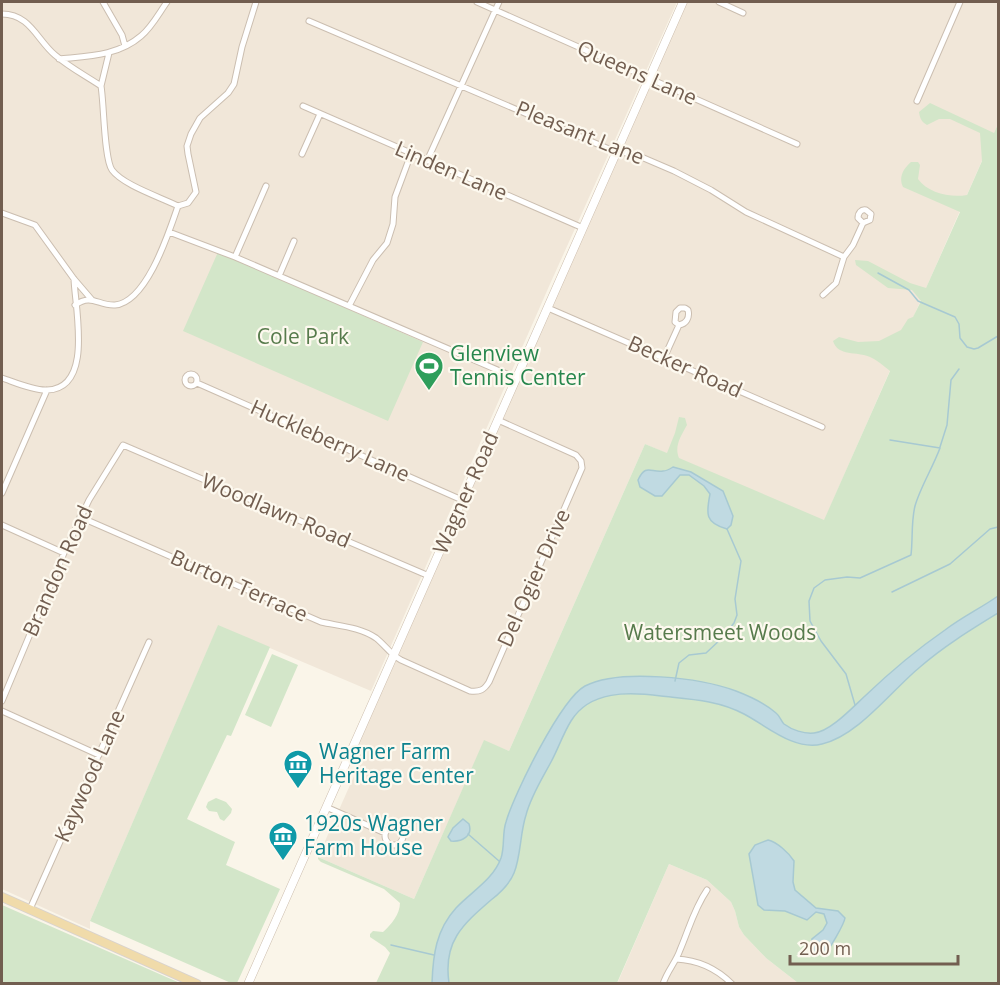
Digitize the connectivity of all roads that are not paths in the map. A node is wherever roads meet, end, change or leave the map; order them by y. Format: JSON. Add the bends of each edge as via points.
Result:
{"nodes":[{"id":1,"x":103,"y":2,"type":"edge"},
{"id":2,"x":167,"y":2,"type":"edge"},
{"id":3,"x":256,"y":2,"type":"edge"},
{"id":4,"x":477,"y":2,"type":"edge"},
{"id":5,"x":499,"y":2,"type":"edge"},
{"id":6,"x":683,"y":2,"type":"edge"},
{"id":7,"x":719,"y":2,"type":"edge"},
{"id":8,"x":960,"y":2,"type":"edge"},
{"id":9,"x":495,"y":10,"type":"junction"},
{"id":10,"x":744,"y":13,"type":"dead end"},
{"id":11,"x":2,"y":14,"type":"edge"},
{"id":12,"x":309,"y":21,"type":"dead end"},
{"id":13,"x":125,"y":46,"type":"junction"},
{"id":14,"x":109,"y":53,"type":"junction"},
{"id":15,"x":59,"y":58,"type":"junction"},
{"id":16,"x":649,"y":78,"type":"junction"},
{"id":17,"x":460,"y":84,"type":"junction"},
{"id":18,"x":101,"y":86,"type":"junction"},
{"id":19,"x":916,"y":101,"type":"dead end"},
{"id":20,"x":303,"y":106,"type":"dead end"},
{"id":21,"x":320,"y":114,"type":"junction"},
{"id":22,"x":797,"y":144,"type":"dead end"},
{"id":23,"x":617,"y":150,"type":"junction"},
{"id":24,"x":302,"y":154,"type":"dead end"},
{"id":25,"x":411,"y":154,"type":"junction"},
{"id":26,"x":427,"y":161,"type":"junction"},
{"id":27,"x":266,"y":186,"type":"dead end"},
{"id":28,"x":178,"y":206,"type":"junction"},
{"id":29,"x":2,"y":213,"type":"edge"},
{"id":30,"x":863,"y":222,"type":"dead end"},
{"id":31,"x":583,"y":228,"type":"junction"},
{"id":32,"x":169,"y":232,"type":"junction"},
{"id":33,"x":294,"y":241,"type":"dead end"},
{"id":34,"x":235,"y":257,"type":"junction"},
{"id":35,"x":844,"y":258,"type":"junction"},
{"id":36,"x":279,"y":276,"type":"junction"},
{"id":37,"x":74,"y":279,"type":"junction"},
{"id":38,"x":823,"y":295,"type":"dead end"},
{"id":39,"x":92,"y":300,"type":"junction"},
{"id":40,"x":75,"y":305,"type":"junction"},
{"id":41,"x":349,"y":306,"type":"junction"},
{"id":42,"x":548,"y":308,"type":"junction"},
{"id":43,"x":679,"y":325,"type":"dead end"},
{"id":44,"x":664,"y":358,"type":"junction"},
{"id":45,"x":2,"y":378,"type":"edge"},
{"id":46,"x":516,"y":378,"type":"junction"},
{"id":47,"x":197,"y":383,"type":"dead end"},
{"id":48,"x":47,"y":390,"type":"junction"},
{"id":49,"x":498,"y":420,"type":"junction"},
{"id":50,"x":822,"y":427,"type":"dead end"},
{"id":51,"x":123,"y":445,"type":"joint"},
{"id":52,"x":2,"y":493,"type":"edge"},
{"id":53,"x":462,"y":500,"type":"junction"},
{"id":54,"x":80,"y":517,"type":"junction"},
{"id":55,"x":2,"y":525,"type":"edge"},
{"id":56,"x":64,"y":553,"type":"junction"},
{"id":57,"x":429,"y":576,"type":"junction"},
{"id":58,"x":148,"y":642,"type":"dead end"},
{"id":59,"x":393,"y":656,"type":"junction"},
{"id":60,"x":2,"y":701,"type":"edge"},
{"id":61,"x":2,"y":711,"type":"edge"},
{"id":62,"x":99,"y":755,"type":"junction"},
{"id":63,"x":326,"y":807,"type":"junction"},
{"id":64,"x":385,"y":833,"type":"dead end"},
{"id":65,"x":707,"y":890,"type":"dead end"},
{"id":66,"x":2,"y":897,"type":"edge"},
{"id":67,"x":30,"y":909,"type":"junction"},
{"id":68,"x":676,"y":959,"type":"junction"},
{"id":69,"x":197,"y":984,"type":"edge"},
{"id":70,"x":248,"y":984,"type":"edge"},
{"id":71,"x":663,"y":984,"type":"edge"},
{"id":72,"x":732,"y":984,"type":"edge"}],
"edges":[{"from":1,"to":13,"type":"street"},
{"from":2,"to":13,"type":"street","via":[[141,36]]},
{"from":3,"to":28,"type":"street","via":[[234,84],[200,118],[191,134],[187,146],[196,192],[188,203]]},
{"from":4,"to":9,"type":"street","name":"Queens Lane"},
{"from":5,"to":9,"type":"street"},
{"from":6,"to":16,"type":"street","name":"Wagner Road"},
{"from":7,"to":10,"type":"street"},
{"from":8,"to":19,"type":"street"},
{"from":9,"to":16,"type":"street","name":"Queens Lane"},
{"from":9,"to":17,"type":"street"},
{"from":11,"to":15,"type":"street","via":[[10,14],[30,26]]},
{"from":12,"to":17,"type":"street","name":"Pleasant Lane"},
{"from":13,"to":14,"type":"street"},
{"from":14,"to":15,"type":"street"},
{"from":14,"to":18,"type":"street"},
{"from":15,"to":18,"type":"street"},
{"from":16,"to":22,"type":"street","name":"Queens Lane"},
{"from":16,"to":23,"type":"street","name":"Wagner Road"},
{"from":17,"to":23,"type":"street","name":"Pleasant Lane"},
{"from":17,"to":26,"type":"street"},
{"from":18,"to":28,"type":"street","via":[[111,169],[129,183]]},
{"from":20,"to":21,"type":"street","name":"Linden Lane"},
{"from":21,"to":24,"type":"street"},
{"from":21,"to":25,"type":"street","name":"Linden Lane"},
{"from":23,"to":31,"type":"street","name":"Wagner Road"},
{"from":23,"to":35,"type":"street","name":"Pleasant Lane","via":[[684,176],[746,212]]},
{"from":25,"to":26,"type":"street","name":"Linden Lane"},
{"from":25,"to":41,"type":"street","via":[[395,197],[387,243],[373,260]]},
{"from":26,"to":31,"type":"street","name":"Linden Lane"},
{"from":27,"to":34,"type":"street"},
{"from":28,"to":32,"type":"street"},
{"from":29,"to":37,"type":"street","via":[[35,225]]},
{"from":30,"to":35,"type":"street"},
{"from":31,"to":42,"type":"street","name":"Wagner Road"},
{"from":32,"to":34,"type":"street"},
{"from":32,"to":39,"type":"street","via":[[146,281],[132,298],[114,305]]},
{"from":33,"to":36,"type":"street"},
{"from":34,"to":36,"type":"street"},
{"from":35,"to":38,"type":"street","via":[[836,283]]},
{"from":36,"to":41,"type":"street"},
{"from":37,"to":39,"type":"street"},
{"from":37,"to":40,"type":"street"},
{"from":39,"to":40,"type":"street"},
{"from":40,"to":48,"type":"street","via":[[80,347],[75,367],[66,382]]},
{"from":41,"to":46,"type":"street"},
{"from":42,"to":44,"type":"street","name":"Becker Road"},
{"from":42,"to":46,"type":"street","name":"Wagner Road"},
{"from":43,"to":44,"type":"street"},
{"from":44,"to":50,"type":"street","name":"Becker Road"},
{"from":45,"to":48,"type":"street"},
{"from":46,"to":49,"type":"street","name":"Wagner Road"},
{"from":47,"to":53,"type":"street","name":"Huckleberry Lane"},
{"from":48,"to":52,"type":"street"},
{"from":49,"to":53,"type":"street","name":"Wagner Road"},
{"from":49,"to":59,"type":"street","name":"Del Ogier Drive","via":[[576,455],[582,464],[486,687],[476,692]]},
{"from":51,"to":54,"type":"street","name":"Brandon Road"},
{"from":51,"to":57,"type":"street","name":"Woodlawn Road"},
{"from":53,"to":57,"type":"street","name":"Wagner Road"},
{"from":54,"to":56,"type":"street","name":"Brandon Road"},
{"from":54,"to":59,"type":"street","name":"Burton Terrace","via":[[321,622],[355,628],[373,636]]},
{"from":55,"to":56,"type":"street"},
{"from":56,"to":60,"type":"street","name":"Brandon Road"},
{"from":57,"to":59,"type":"street","name":"Wagner Road"},
{"from":58,"to":62,"type":"street","name":"Kaywood Lane"},
{"from":59,"to":63,"type":"street","name":"Wagner Road"},
{"from":61,"to":62,"type":"street"},
{"from":62,"to":67,"type":"street","name":"Kaywood Lane"},
{"from":63,"to":64,"type":"street"},
{"from":63,"to":70,"type":"street","name":"Wagner Road"},
{"from":65,"to":68,"type":"street","via":[[689,922]]},
{"from":66,"to":67,"type":"main road"},
{"from":67,"to":69,"type":"main road"},
{"from":68,"to":71,"type":"street"},
{"from":68,"to":72,"type":"street","via":[[705,965]]}]}
